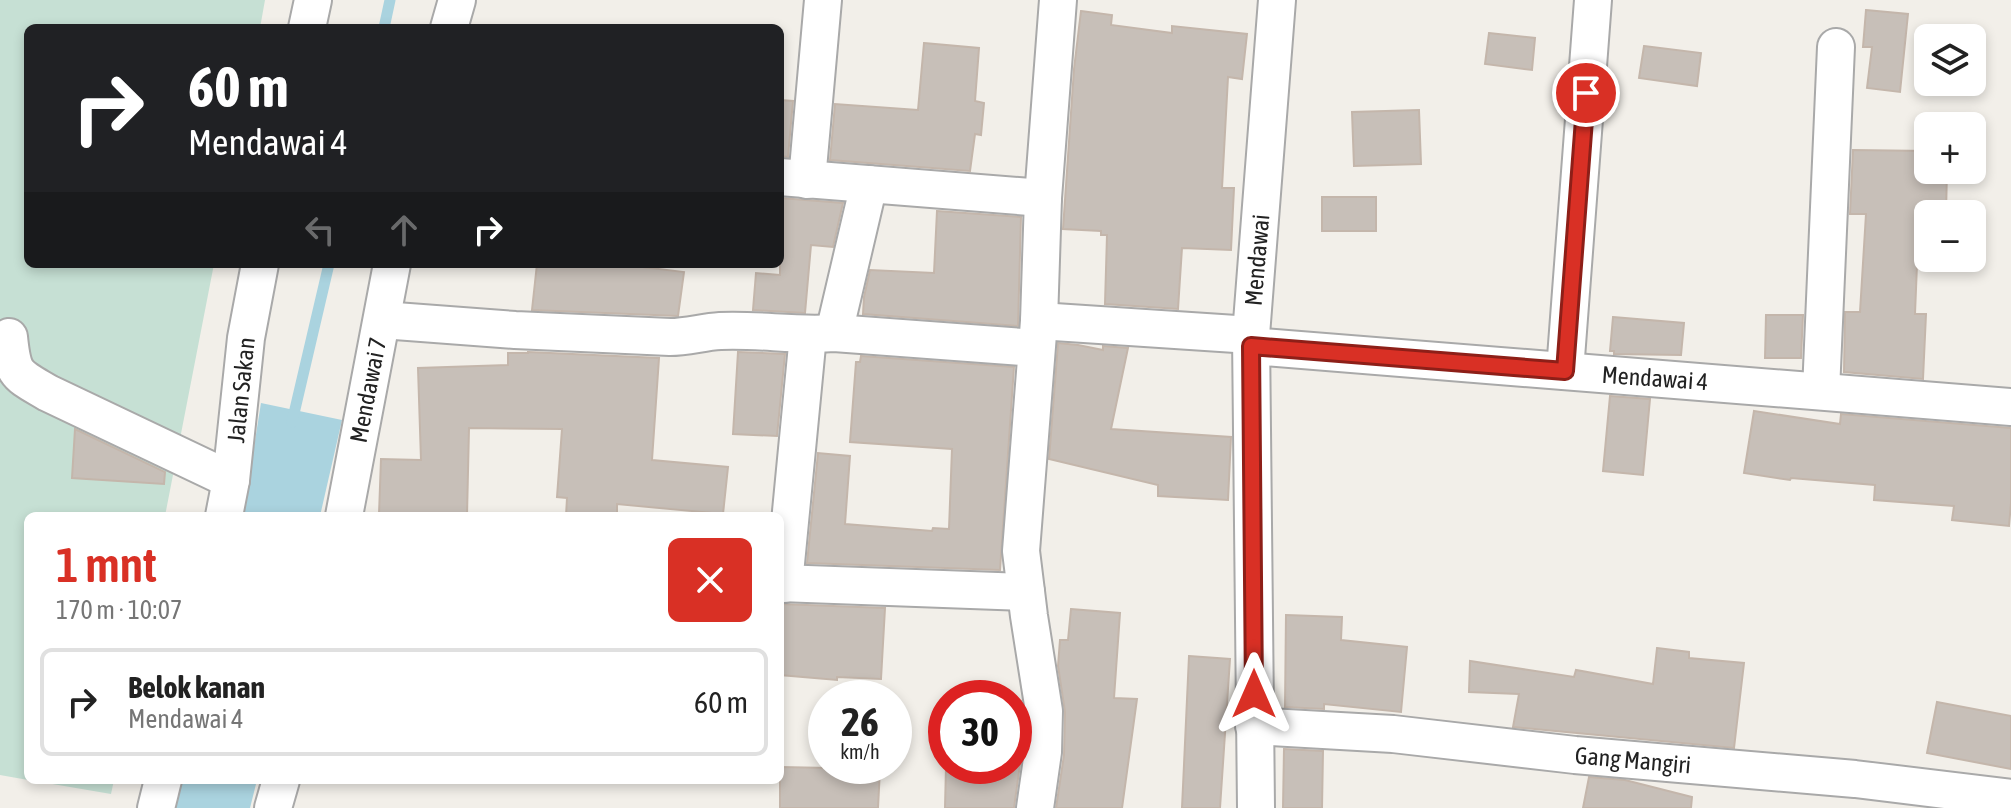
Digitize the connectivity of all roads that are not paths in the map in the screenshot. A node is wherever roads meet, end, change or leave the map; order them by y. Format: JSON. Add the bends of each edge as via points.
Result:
{"nodes":[{"id":1,"x":313,"y":0,"type":"edge"},
{"id":2,"x":457,"y":0,"type":"edge"},
{"id":3,"x":823,"y":0,"type":"edge"},
{"id":4,"x":1058,"y":0,"type":"edge"},
{"id":5,"x":1277,"y":0,"type":"edge"},
{"id":6,"x":1593,"y":0,"type":"edge"},
{"id":7,"x":308,"y":24,"type":"edge"},
{"id":8,"x":450,"y":24,"type":"edge"},
{"id":9,"x":1836,"y":47,"type":"dead end"},
{"id":10,"x":794,"y":178,"type":"edge"},
{"id":11,"x":869,"y":184,"type":"junction"},
{"id":12,"x":1043,"y":198,"type":"junction"},
{"id":13,"x":259,"y":268,"type":"edge"},
{"id":14,"x":391,"y":268,"type":"edge"},
{"id":15,"x":382,"y":320,"type":"junction"},
{"id":16,"x":821,"y":334,"type":"junction"},
{"id":17,"x":1037,"y":334,"type":"junction"},
{"id":18,"x":9,"y":337,"type":"dead end"},
{"id":19,"x":1251,"y":340,"type":"junction"},
{"id":20,"x":1565,"y":371,"type":"junction"},
{"id":21,"x":1821,"y":391,"type":"junction"},
{"id":22,"x":2011,"y":407,"type":"edge"},
{"id":23,"x":231,"y":480,"type":"junction"},
{"id":24,"x":225,"y":512,"type":"edge"},
{"id":25,"x":345,"y":512,"type":"edge"},
{"id":26,"x":784,"y":570,"type":"edge"},
{"id":27,"x":784,"y":583,"type":"edge"},
{"id":28,"x":1026,"y":592,"type":"junction"},
{"id":29,"x":1254,"y":726,"type":"junction"},
{"id":30,"x":162,"y":784,"type":"edge"},
{"id":31,"x":280,"y":784,"type":"edge"},
{"id":32,"x":2011,"y":798,"type":"edge"},
{"id":33,"x":156,"y":808,"type":"edge"},
{"id":34,"x":273,"y":808,"type":"edge"},
{"id":35,"x":1035,"y":808,"type":"edge"},
{"id":36,"x":1256,"y":808,"type":"edge"}],
"edges":[{"from":1,"to":7,"type":"street"},
{"from":2,"to":8,"type":"street"},
{"from":3,"to":10,"type":"street"},
{"from":4,"to":12,"type":"street"},
{"from":5,"to":19,"type":"street","name":"Mendawai"},
{"from":6,"to":20,"type":"street"},
{"from":9,"to":21,"type":"street"},
{"from":10,"to":11,"type":"street"},
{"from":11,"to":12,"type":"street"},
{"from":11,"to":16,"type":"street"},
{"from":12,"to":17,"type":"street"},
{"from":13,"to":23,"type":"street","name":"Jalan Sakan"},
{"from":14,"to":15,"type":"street","name":"Mendawai 7"},
{"from":15,"to":16,"type":"street","name":"Mendawai 4","via":[[670,337],[721,331]]},
{"from":15,"to":25,"type":"street","name":"Mendawai 7"},
{"from":16,"to":17,"type":"street","name":"Mendawai 4"},
{"from":16,"to":26,"type":"street"},
{"from":17,"to":19,"type":"street","name":"Mendawai 4"},
{"from":17,"to":28,"type":"street","via":[[1021,551]]},
{"from":18,"to":23,"type":"street","via":[[12,363],[21,377]]},
{"from":19,"to":20,"type":"street","name":"Mendawai 4"},
{"from":19,"to":29,"type":"street","name":"Mendawai"},
{"from":20,"to":21,"type":"street","name":"Mendawai 4"},
{"from":21,"to":22,"type":"street","name":"Mendawai 4"},
{"from":23,"to":24,"type":"street","name":"Jalan Sakan"},
{"from":27,"to":28,"type":"street"},
{"from":28,"to":35,"type":"street","via":[[1044,711]]},
{"from":29,"to":32,"type":"street","name":"Gang Mangiri","via":[[1393,734]]},
{"from":29,"to":36,"type":"street","name":"Mendawai"},
{"from":30,"to":33,"type":"street"},
{"from":31,"to":34,"type":"street"}]}
